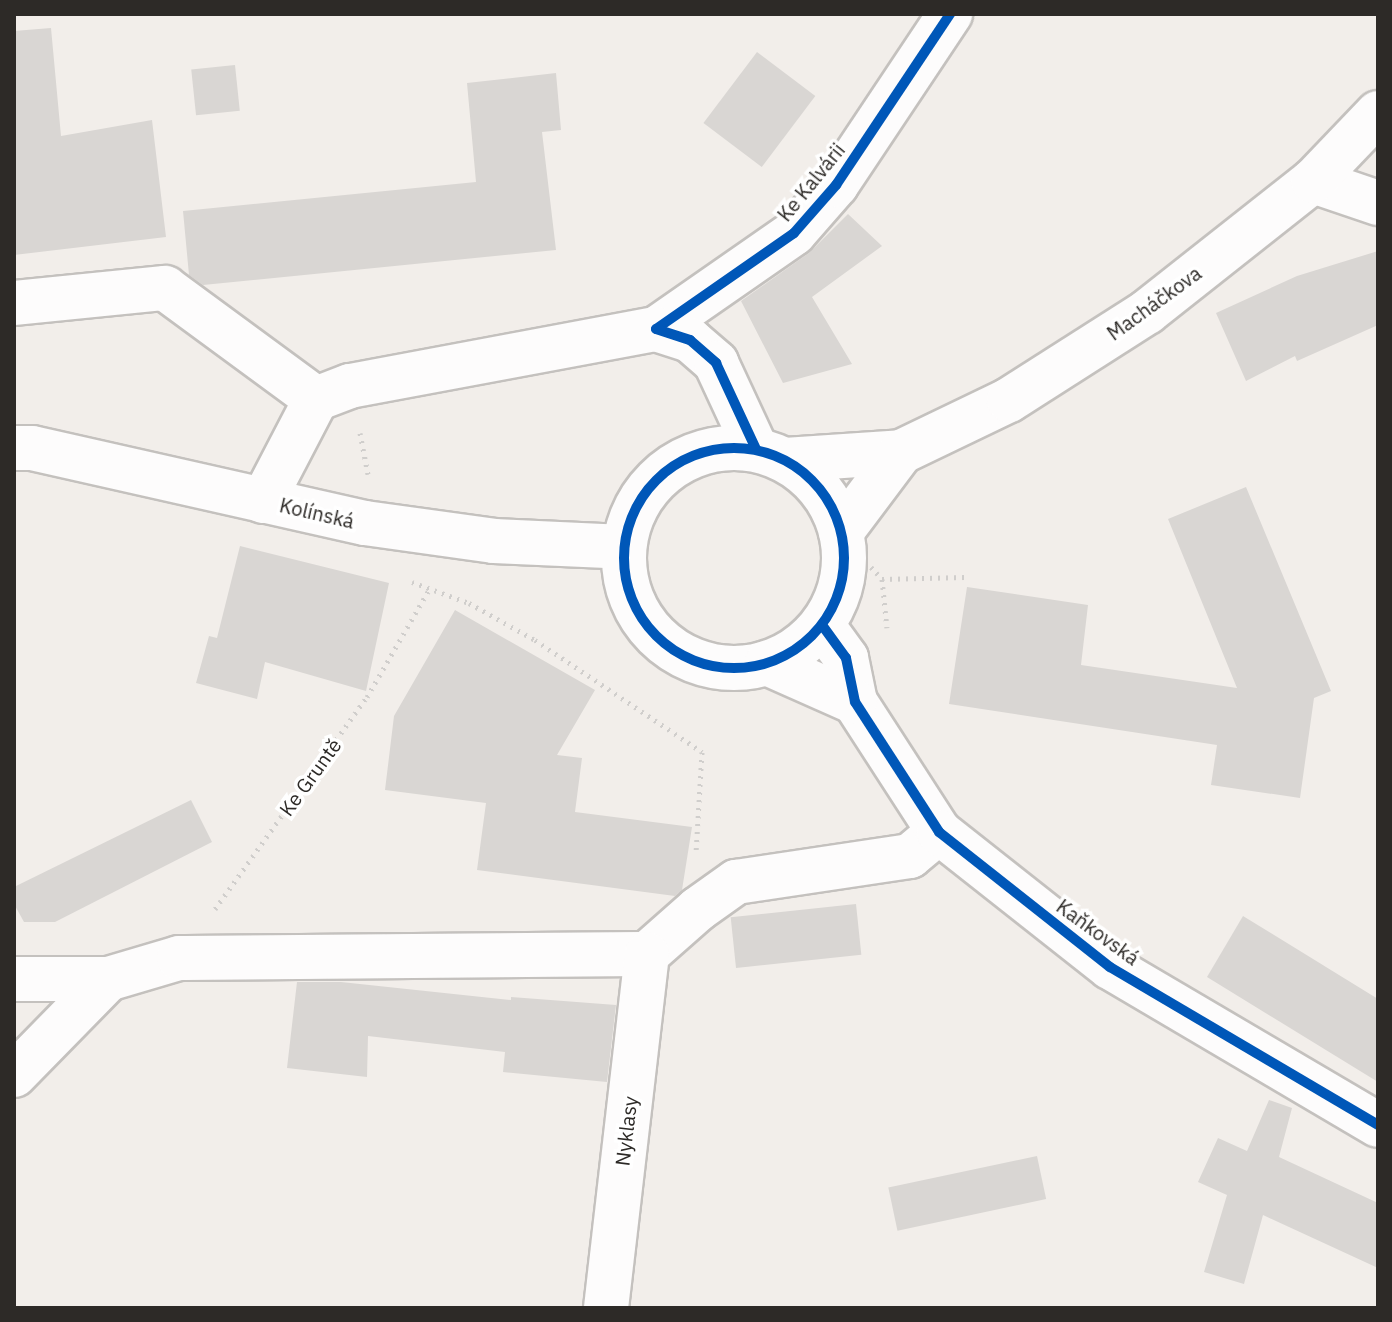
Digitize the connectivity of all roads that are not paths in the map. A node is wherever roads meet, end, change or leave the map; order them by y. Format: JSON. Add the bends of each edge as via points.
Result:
{"nodes":[{"id":1,"x":950,"y":14,"type":"edge"},
{"id":2,"x":1378,"y":113,"type":"edge"},
{"id":3,"x":1313,"y":181,"type":"junction"},
{"id":4,"x":1378,"y":203,"type":"edge"},
{"id":5,"x":14,"y":303,"type":"edge"},
{"id":6,"x":656,"y":329,"type":"junction"},
{"id":7,"x":333,"y":392,"type":"junction"},
{"id":8,"x":14,"y":448,"type":"edge"},
{"id":9,"x":901,"y":452,"type":"junction"},
{"id":10,"x":770,"y":455,"type":"junction"},
{"id":11,"x":263,"y":501,"type":"junction"},
{"id":12,"x":841,"y":532,"type":"junction"},
{"id":13,"x":624,"y":547,"type":"junction"},
{"id":14,"x":822,"y":625,"type":"junction"},
{"id":15,"x":767,"y":663,"type":"junction"},
{"id":16,"x":855,"y":702,"type":"junction"},
{"id":17,"x":939,"y":832,"type":"junction"},
{"id":18,"x":647,"y":954,"type":"junction"},
{"id":19,"x":14,"y":979,"type":"edge"},
{"id":20,"x":108,"y":979,"type":"junction"},
{"id":21,"x":14,"y":1075,"type":"edge"},
{"id":22,"x":1378,"y":1125,"type":"edge"},
{"id":23,"x":606,"y":1308,"type":"edge"}],
"edges":[{"from":1,"to":6,"type":"street","name":"Ke Kalvárii","via":[[836,185],[794,233]]},
{"from":2,"to":3,"type":"street","name":"Macháčkova"},
{"from":3,"to":4,"type":"street"},
{"from":3,"to":9,"type":"street","name":"Macháčkova","via":[[1147,312],[1009,400]]},
{"from":5,"to":7,"type":"street","via":[[165,288]]},
{"from":6,"to":7,"type":"street"},
{"from":6,"to":10,"type":"street","via":[[690,340],[716,363]]},
{"from":7,"to":11,"type":"street"},
{"from":8,"to":11,"type":"street","name":"Kolínská"},
{"from":9,"to":10,"type":"street"},
{"from":9,"to":12,"type":"street"},
{"from":10,"to":12,"type":"street","via":[[810,478],[830,503]]},
{"from":10,"to":13,"type":"street","via":[[725,448],[695,454],[669,469],[631,517]]},
{"from":11,"to":13,"type":"street","name":"Kolínská","via":[[365,523],[494,541]]},
{"from":12,"to":14,"type":"street","via":[[844,564],[837,596]]},
{"from":13,"to":15,"type":"street","via":[[627,583],[641,617],[665,643],[696,661],[731,668]]},
{"from":14,"to":15,"type":"street","via":[[798,648]]},
{"from":14,"to":16,"type":"street","via":[[846,658]]},
{"from":15,"to":16,"type":"street"},
{"from":16,"to":17,"type":"street","name":"Kaňkovská"},
{"from":17,"to":18,"type":"street","via":[[910,856],[736,882]]},
{"from":17,"to":22,"type":"street","name":"Kaňkovská","via":[[1110,967]]},
{"from":18,"to":20,"type":"street","via":[[179,958]]},
{"from":18,"to":23,"type":"street","name":"Nyklasy"},
{"from":19,"to":20,"type":"street"},
{"from":20,"to":21,"type":"street"}]}
